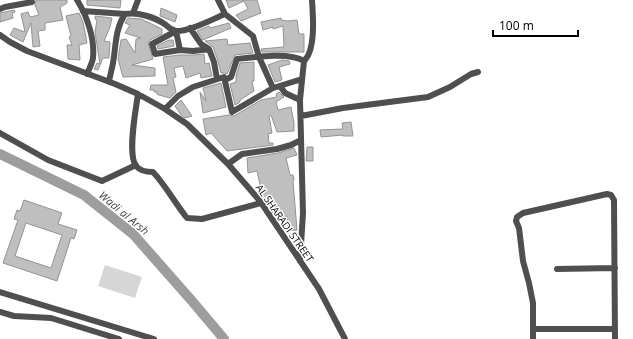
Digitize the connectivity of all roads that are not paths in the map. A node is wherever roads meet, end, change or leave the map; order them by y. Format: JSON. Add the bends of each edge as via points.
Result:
{"nodes":[{"id":1,"x":31,"y":0,"type":"edge"},
{"id":2,"x":77,"y":0,"type":"edge"},
{"id":3,"x":138,"y":0,"type":"edge"},
{"id":4,"x":218,"y":0,"type":"edge"},
{"id":5,"x":312,"y":0,"type":"edge"},
{"id":6,"x":0,"y":9,"type":"edge"},
{"id":7,"x":83,"y":11,"type":"junction"},
{"id":8,"x":133,"y":13,"type":"junction"},
{"id":9,"x":125,"y":14,"type":"junction"},
{"id":10,"x":225,"y":14,"type":"junction"},
{"id":11,"x":190,"y":28,"type":"junction"},
{"id":12,"x":176,"y":31,"type":"junction"},
{"id":13,"x":0,"y":35,"type":"edge"},
{"id":14,"x":209,"y":49,"type":"junction"},
{"id":15,"x":180,"y":50,"type":"junction"},
{"id":16,"x":259,"y":56,"type":"junction"},
{"id":17,"x":304,"y":60,"type":"junction"},
{"id":18,"x":478,"y":72,"type":"dead end"},
{"id":19,"x":87,"y":74,"type":"junction"},
{"id":20,"x":217,"y":79,"type":"junction"},
{"id":21,"x":225,"y":80,"type":"junction"},
{"id":22,"x":302,"y":80,"type":"junction"},
{"id":23,"x":109,"y":82,"type":"junction"},
{"id":24,"x":280,"y":86,"type":"junction"},
{"id":25,"x":273,"y":88,"type":"junction"},
{"id":26,"x":138,"y":94,"type":"junction"},
{"id":27,"x":300,"y":100,"type":"junction"},
{"id":28,"x":165,"y":109,"type":"junction"},
{"id":29,"x":301,"y":116,"type":"junction"},
{"id":30,"x":0,"y":133,"type":"edge"},
{"id":31,"x":301,"y":140,"type":"junction"},
{"id":32,"x":228,"y":164,"type":"junction"},
{"id":33,"x":136,"y":165,"type":"junction"},
{"id":34,"x":261,"y":203,"type":"junction"},
{"id":35,"x":300,"y":261,"type":"junction"},
{"id":36,"x":615,"y":268,"type":"junction"},
{"id":37,"x":557,"y":269,"type":"dead end"},
{"id":38,"x":0,"y":292,"type":"edge"},
{"id":39,"x":0,"y":312,"type":"edge"},
{"id":40,"x":533,"y":329,"type":"junction"},
{"id":41,"x":615,"y":329,"type":"junction"},
{"id":42,"x":119,"y":339,"type":"edge"},
{"id":43,"x":154,"y":339,"type":"edge"},
{"id":44,"x":345,"y":339,"type":"edge"},
{"id":45,"x":533,"y":339,"type":"edge"},
{"id":46,"x":615,"y":339,"type":"edge"}],
"edges":[{"from":1,"to":6,"type":"street","via":[[32,2]]},
{"from":2,"to":7,"type":"street"},
{"from":3,"to":8,"type":"street"},
{"from":4,"to":10,"type":"street"},
{"from":5,"to":17,"type":"street","via":[[311,48],[308,58]]},
{"from":7,"to":9,"type":"street"},
{"from":7,"to":19,"type":"street","via":[[90,30],[93,58]]},
{"from":8,"to":9,"type":"street"},
{"from":8,"to":12,"type":"street","via":[[167,25],[169,29]]},
{"from":9,"to":23,"type":"street","via":[[115,40]]},
{"from":10,"to":11,"type":"street"},
{"from":10,"to":16,"type":"street","via":[[253,36]]},
{"from":11,"to":12,"type":"street"},
{"from":11,"to":14,"type":"street","via":[[201,44]]},
{"from":12,"to":15,"type":"street"},
{"from":12,"to":15,"type":"street","via":[[152,44],[155,54]]},
{"from":13,"to":19,"type":"street","name":"AL SHARADI STREET","via":[[26,51]]},
{"from":14,"to":15,"type":"street"},
{"from":14,"to":20,"type":"street"},
{"from":16,"to":17,"type":"street","via":[[297,56]]},
{"from":16,"to":21,"type":"street","via":[[237,59],[230,77]]},
{"from":16,"to":25,"type":"street"},
{"from":17,"to":22,"type":"street"},
{"from":18,"to":29,"type":"street","via":[[428,97]]},
{"from":19,"to":23,"type":"street","name":"AL SHARADI STREET"},
{"from":20,"to":21,"type":"street","via":[[224,77]]},
{"from":20,"to":28,"type":"street","via":[[193,87],[178,96]]},
{"from":21,"to":25,"type":"street","via":[[232,112]]},
{"from":22,"to":24,"type":"street"},
{"from":22,"to":27,"type":"street"},
{"from":23,"to":26,"type":"street","name":"AL SHARADI STREET"},
{"from":24,"to":25,"type":"street"},
{"from":24,"to":27,"type":"street","via":[[285,92]]},
{"from":26,"to":28,"type":"street","name":"AL SHARADI STREET"},
{"from":26,"to":33,"type":"street","via":[[132,157]]},
{"from":27,"to":29,"type":"street"},
{"from":28,"to":32,"type":"street","name":"AL SHARADI STREET","via":[[187,124]]},
{"from":29,"to":31,"type":"street"},
{"from":30,"to":33,"type":"street","via":[[48,160],[102,181]]},
{"from":31,"to":32,"type":"street","via":[[272,151],[242,154]]},
{"from":31,"to":35,"type":"street","via":[[303,213]]},
{"from":32,"to":34,"type":"street","name":"AL SHARADI STREET"},
{"from":33,"to":34,"type":"street","via":[[158,177],[187,218],[202,219]]},
{"from":34,"to":35,"type":"street","name":"AL SHARADI STREET"},
{"from":35,"to":44,"type":"street","name":"AL SHARADI STREET","via":[[319,289]]},
{"from":36,"to":37,"type":"street"},
{"from":36,"to":40,"type":"street","via":[[614,200],[611,195],[519,215],[516,221],[532,296]]},
{"from":36,"to":41,"type":"street"},
{"from":38,"to":43,"type":"street"},
{"from":39,"to":42,"type":"street","via":[[14,316],[51,318]]},
{"from":40,"to":41,"type":"street"},
{"from":40,"to":45,"type":"street"},
{"from":41,"to":46,"type":"street"}]}
